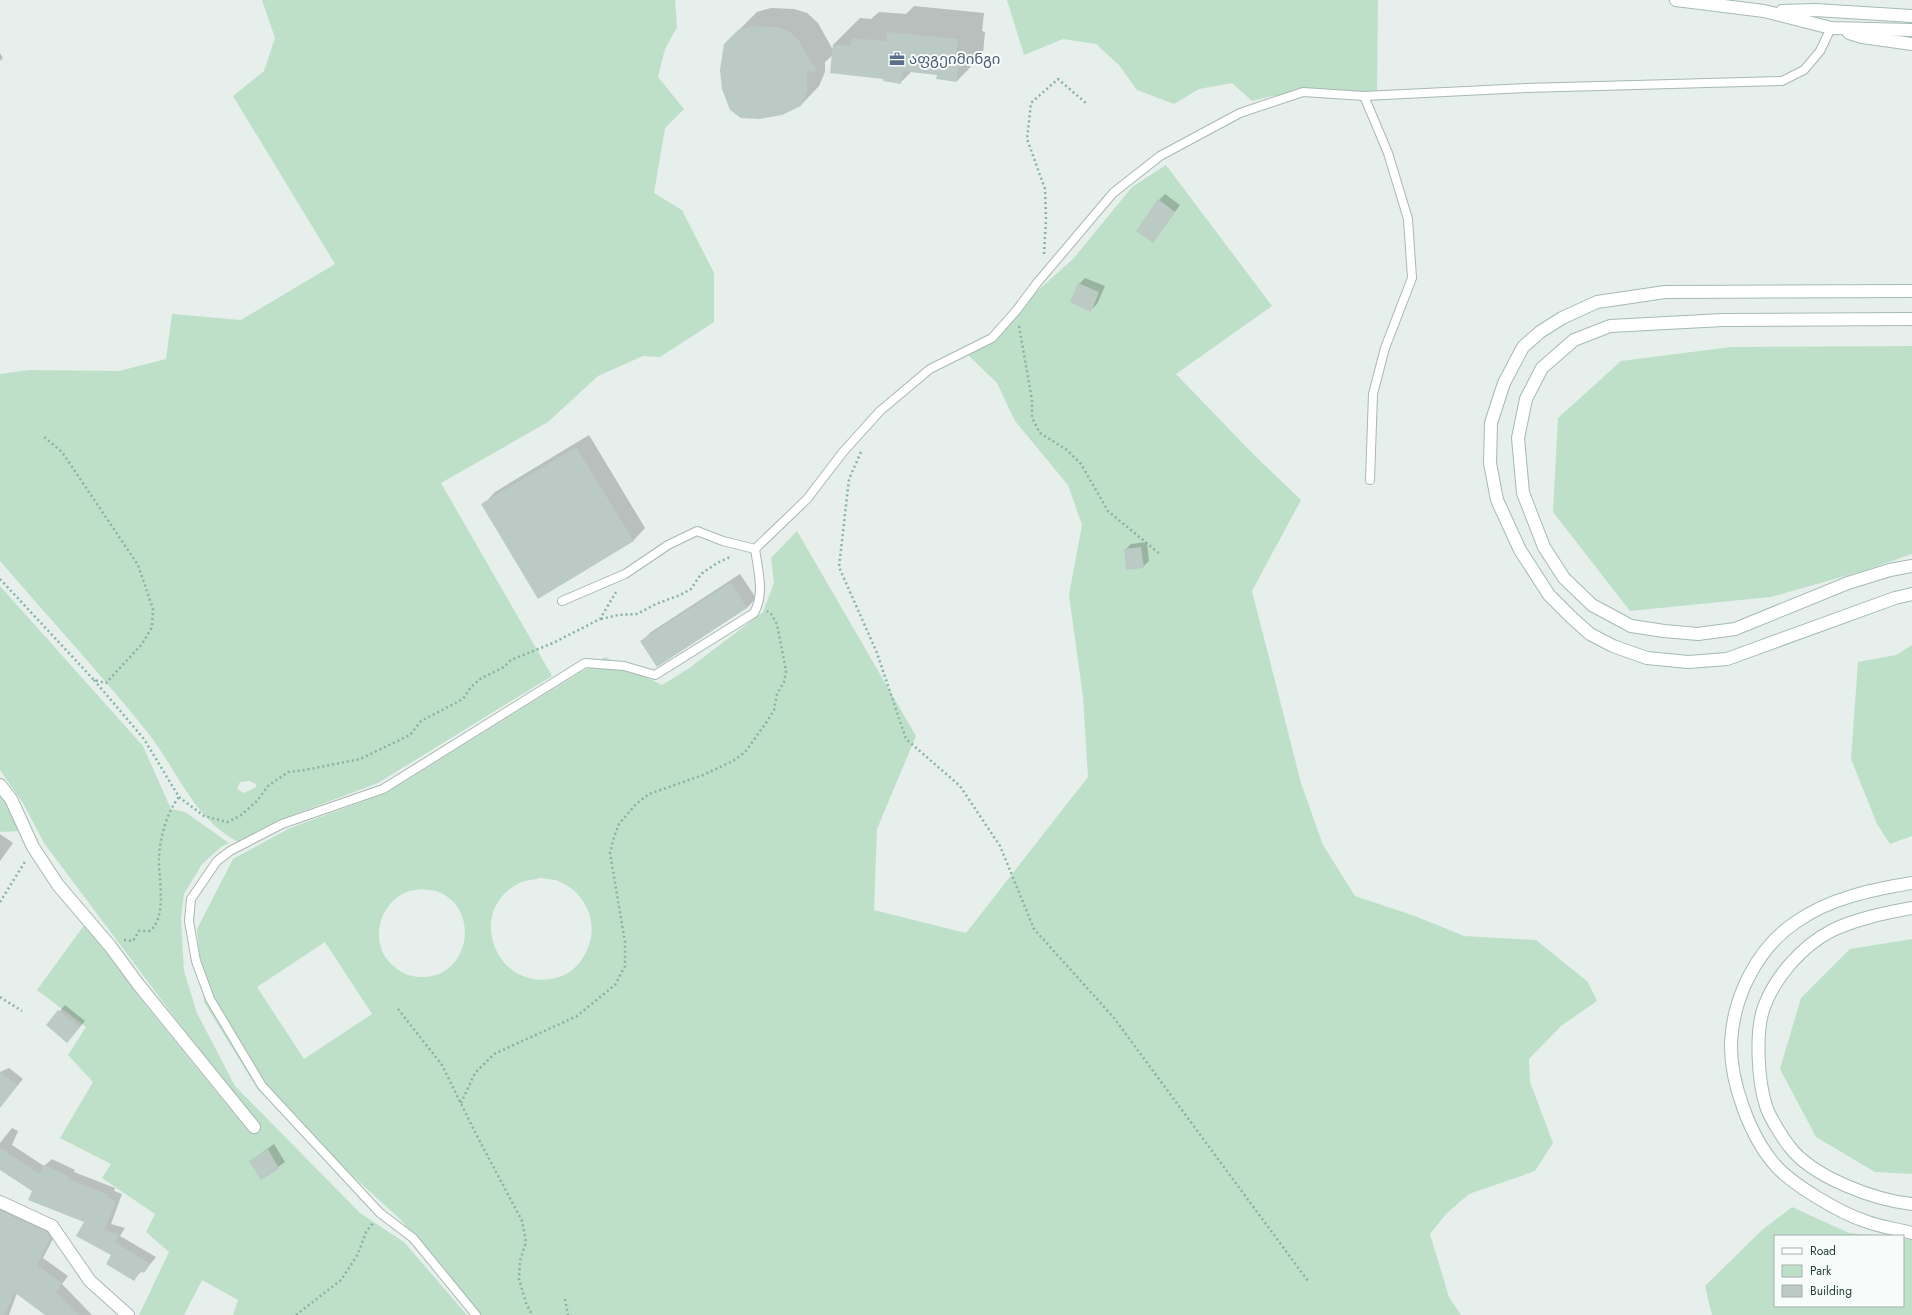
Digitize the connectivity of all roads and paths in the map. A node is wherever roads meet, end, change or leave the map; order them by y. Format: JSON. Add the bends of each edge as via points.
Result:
{"nodes":[{"id":1,"x":1681,"y":0,"type":"edge"},
{"id":2,"x":1764,"y":11,"type":"junction"},
{"id":3,"x":1912,"y":16,"type":"edge"},
{"id":4,"x":1831,"y":28,"type":"junction"},
{"id":5,"x":1912,"y":30,"type":"edge"},
{"id":6,"x":1912,"y":44,"type":"edge"},
{"id":7,"x":1364,"y":96,"type":"junction"},
{"id":8,"x":1087,"y":104,"type":"dead end"},
{"id":9,"x":1043,"y":255,"type":"dead end"},
{"id":10,"x":1912,"y":291,"type":"edge"},
{"id":11,"x":1016,"y":311,"type":"junction"},
{"id":12,"x":1912,"y":319,"type":"edge"},
{"id":13,"x":43,"y":436,"type":"dead end"},
{"id":14,"x":864,"y":445,"type":"dead end"},
{"id":15,"x":1370,"y":480,"type":"dead end"},
{"id":16,"x":745,"y":547,"type":"junction"},
{"id":17,"x":755,"y":549,"type":"junction"},
{"id":18,"x":1161,"y":555,"type":"dead end"},
{"id":19,"x":1912,"y":566,"type":"edge"},
{"id":20,"x":625,"y":574,"type":"junction"},
{"id":21,"x":0,"y":579,"type":"edge"},
{"id":22,"x":1912,"y":594,"type":"edge"},
{"id":23,"x":562,"y":601,"type":"dead end"},
{"id":24,"x":759,"y":604,"type":"junction"},
{"id":25,"x":600,"y":619,"type":"junction"},
{"id":26,"x":94,"y":680,"type":"junction"},
{"id":27,"x":0,"y":785,"type":"edge"},
{"id":28,"x":179,"y":797,"type":"junction"},
{"id":29,"x":33,"y":847,"type":"junction"},
{"id":30,"x":1912,"y":883,"type":"edge"},
{"id":31,"x":0,"y":902,"type":"edge"},
{"id":32,"x":1912,"y":908,"type":"edge"},
{"id":33,"x":110,"y":946,"type":"junction"},
{"id":34,"x":0,"y":997,"type":"edge"},
{"id":35,"x":398,"y":1009,"type":"dead end"},
{"id":36,"x":22,"y":1010,"type":"dead end"},
{"id":37,"x":461,"y":1103,"type":"junction"},
{"id":38,"x":254,"y":1127,"type":"dead end"},
{"id":39,"x":0,"y":1202,"type":"edge"},
{"id":40,"x":1912,"y":1204,"type":"edge"},
{"id":41,"x":380,"y":1213,"type":"junction"},
{"id":42,"x":1912,"y":1233,"type":"edge"},
{"id":43,"x":1308,"y":1282,"type":"dead end"},
{"id":44,"x":565,"y":1299,"type":"dead end"},
{"id":45,"x":128,"y":1315,"type":"edge"},
{"id":46,"x":296,"y":1315,"type":"edge"},
{"id":47,"x":476,"y":1315,"type":"edge"},
{"id":48,"x":532,"y":1315,"type":"edge"},
{"id":49,"x":568,"y":1315,"type":"edge"}],
"edges":[{"from":1,"to":2,"type":"main road"},
{"from":2,"to":3,"type":"main road","via":[[1815,10]]},
{"from":2,"to":4,"type":"main road"},
{"from":4,"to":5,"type":"main road"},
{"from":4,"to":6,"type":"main road","via":[[1862,37]]},
{"from":4,"to":7,"type":"lane","via":[[1820,51],[1804,70],[1782,81],[1526,88]]},
{"from":7,"to":11,"type":"lane","via":[[1303,92],[1240,112],[1160,156],[1113,193]]},
{"from":7,"to":15,"type":"lane","via":[[1388,153],[1408,219],[1412,278],[1385,348],[1373,394]]},
{"from":8,"to":9,"type":"path","via":[[1058,78],[1031,103],[1027,139],[1045,189]]},
{"from":10,"to":22,"type":"main road","via":[[1665,292],[1597,302],[1551,325],[1523,347],[1504,383],[1491,423],[1490,463],[1497,500],[1520,550],[1550,595],[1590,634],[1646,658],[1688,662],[1727,658]]},
{"from":11,"to":17,"type":"lane","via":[[992,338],[930,369],[880,411],[806,499]]},
{"from":11,"to":18,"type":"path","via":[[1032,400],[1032,418],[1040,433],[1067,450],[1080,464],[1108,511]]},
{"from":12,"to":19,"type":"main road","via":[[1723,320],[1610,326],[1574,340],[1542,368],[1526,399],[1518,438],[1523,493],[1544,546],[1564,578],[1592,605],[1631,626],[1698,634],[1734,629],[1848,584],[1890,570]]},
{"from":13,"to":26,"type":"path","via":[[62,452],[138,565],[153,609],[152,627],[142,644],[106,684]]},
{"from":14,"to":43,"type":"path","via":[[849,479],[839,567],[877,653],[906,739],[960,786],[1000,846],[1034,929],[1114,1018]]},
{"from":16,"to":17,"type":"lane"},
{"from":16,"to":20,"type":"lane","via":[[697,531],[668,545]]},
{"from":16,"to":25,"type":"path","via":[[701,574],[691,589],[680,595],[637,614]]},
{"from":17,"to":24,"type":"lane"},
{"from":20,"to":23,"type":"lane"},
{"from":20,"to":25,"type":"path"},
{"from":21,"to":26,"type":"path"},
{"from":24,"to":37,"type":"path","via":[[771,614],[777,624],[786,671],[774,710],[766,723],[745,752],[733,761],[703,775],[649,794],[636,804],[614,836],[610,853],[625,942],[625,966],[616,985],[577,1016],[494,1054],[475,1073]]},
{"from":24,"to":41,"type":"lane","via":[[754,613],[655,675],[624,666],[585,662],[383,789],[282,824],[230,851],[217,861],[191,899],[189,921],[196,960],[210,999],[245,1058],[262,1086]]},
{"from":25,"to":28,"type":"path","via":[[553,643],[511,660],[504,667],[475,683],[463,699],[421,722],[410,735],[360,759],[288,772],[268,786],[246,811],[227,822],[204,816]]},
{"from":26,"to":28,"type":"path","via":[[144,740]]},
{"from":27,"to":29,"type":"main road","via":[[11,799]]},
{"from":28,"to":33,"type":"path","via":[[166,823],[159,856],[160,915],[155,926],[150,930],[138,931],[133,941],[121,940]]},
{"from":29,"to":31,"type":"path"},
{"from":29,"to":33,"type":"main road","via":[[58,885]]},
{"from":30,"to":42,"type":"main road","via":[[1848,896],[1816,909],[1774,939],[1757,960],[1746,983],[1736,1013],[1731,1043],[1741,1105],[1758,1140],[1776,1166],[1813,1196],[1865,1221]]},
{"from":32,"to":40,"type":"main road","via":[[1858,921],[1830,931],[1792,961],[1764,1008],[1759,1042],[1766,1107],[1789,1146],[1819,1173],[1862,1192]]},
{"from":33,"to":38,"type":"main road"},
{"from":34,"to":36,"type":"path"},
{"from":35,"to":37,"type":"path","via":[[442,1065]]},
{"from":37,"to":48,"type":"path","via":[[522,1221],[526,1242],[520,1261],[519,1279]]},
{"from":39,"to":45,"type":"main road","via":[[52,1226],[90,1281]]},
{"from":41,"to":46,"type":"path","via":[[366,1232],[358,1254],[341,1280]]},
{"from":41,"to":47,"type":"lane","via":[[413,1238]]},
{"from":44,"to":49,"type":"path"}]}
